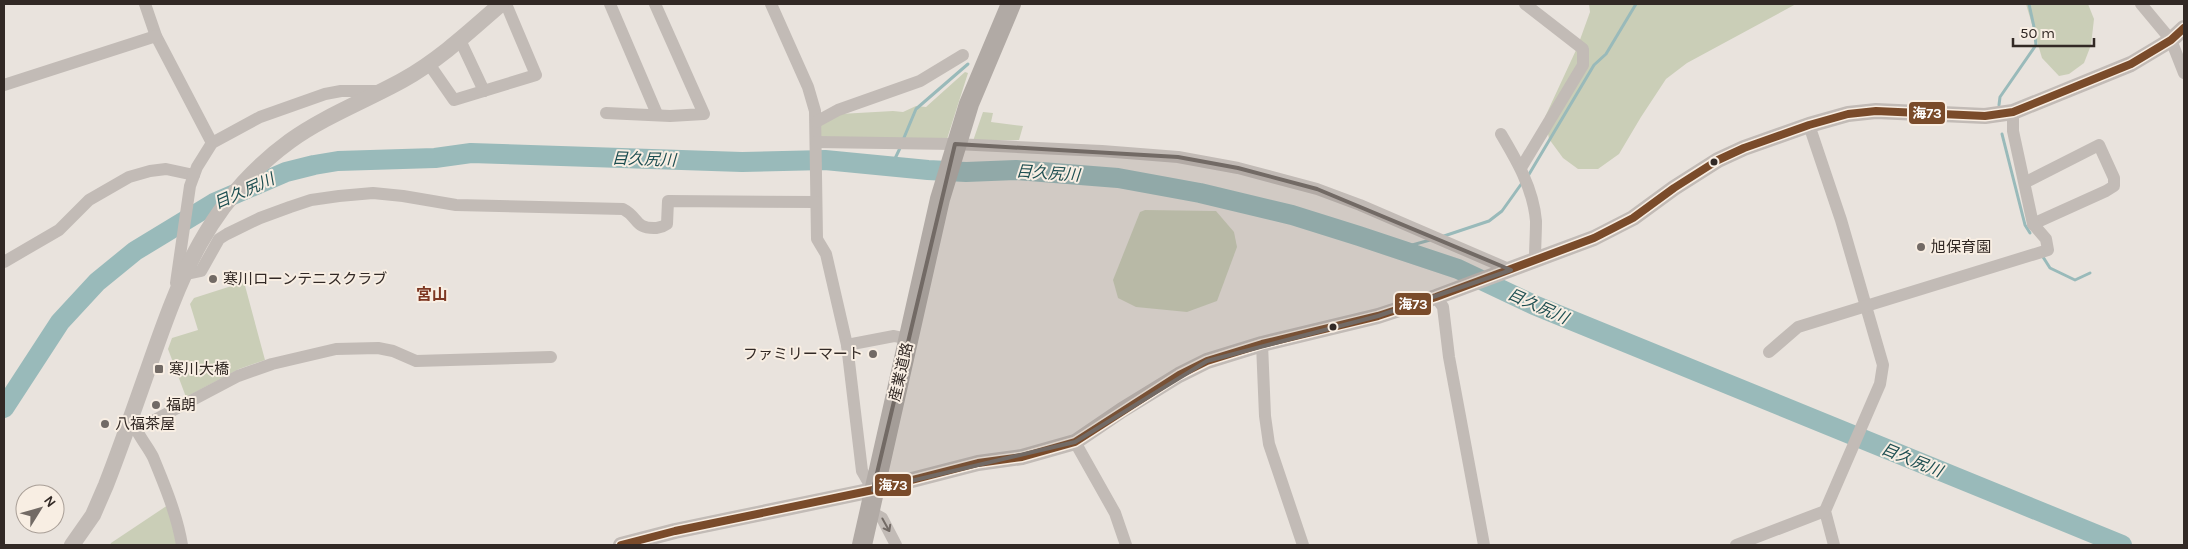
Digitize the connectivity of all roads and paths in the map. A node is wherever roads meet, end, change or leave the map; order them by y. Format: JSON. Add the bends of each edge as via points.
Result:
{"nodes":[{"id":1,"x":145,"y":4,"type":"edge"},
{"id":2,"x":501,"y":4,"type":"edge"},
{"id":3,"x":506,"y":4,"type":"edge"},
{"id":4,"x":610,"y":4,"type":"edge"},
{"id":5,"x":655,"y":4,"type":"edge"},
{"id":6,"x":771,"y":4,"type":"edge"},
{"id":7,"x":1011,"y":4,"type":"edge"},
{"id":8,"x":1525,"y":4,"type":"edge"},
{"id":9,"x":2141,"y":4,"type":"edge"},
{"id":10,"x":2180,"y":33,"type":"edge"},
{"id":11,"x":156,"y":36,"type":"junction"},
{"id":12,"x":460,"y":40,"type":"junction"},
{"id":13,"x":963,"y":55,"type":"dead end"},
{"id":14,"x":429,"y":64,"type":"junction"},
{"id":15,"x":2184,"y":72,"type":"edge"},
{"id":16,"x":4,"y":85,"type":"edge"},
{"id":17,"x":382,"y":91,"type":"junction"},
{"id":18,"x":484,"y":91,"type":"junction"},
{"id":19,"x":2013,"y":112,"type":"junction"},
{"id":20,"x":606,"y":113,"type":"dead end"},
{"id":21,"x":658,"y":114,"type":"junction"},
{"id":22,"x":816,"y":122,"type":"junction"},
{"id":23,"x":1809,"y":125,"type":"junction"},
{"id":24,"x":1501,"y":134,"type":"dead end"},
{"id":25,"x":212,"y":143,"type":"junction"},
{"id":26,"x":816,"y":145,"type":"junction"},
{"id":27,"x":954,"y":147,"type":"junction"},
{"id":28,"x":1521,"y":168,"type":"junction"},
{"id":29,"x":194,"y":175,"type":"junction"},
{"id":30,"x":2026,"y":182,"type":"junction"},
{"id":31,"x":816,"y":202,"type":"junction"},
{"id":32,"x":2033,"y":224,"type":"junction"},
{"id":33,"x":187,"y":253,"type":"junction"},
{"id":34,"x":1535,"y":260,"type":"junction"},
{"id":35,"x":4,"y":262,"type":"edge"},
{"id":36,"x":1509,"y":270,"type":"junction"},
{"id":37,"x":182,"y":275,"type":"junction"},
{"id":38,"x":1442,"y":295,"type":"junction"},
{"id":39,"x":174,"y":297,"type":"junction"},
{"id":40,"x":1867,"y":304,"type":"junction"},
{"id":41,"x":908,"y":338,"type":"junction"},
{"id":42,"x":1262,"y":344,"type":"junction"},
{"id":43,"x":848,"y":345,"type":"junction"},
{"id":44,"x":1769,"y":352,"type":"dead end"},
{"id":45,"x":552,"y":356,"type":"dead end"},
{"id":46,"x":132,"y":427,"type":"junction"},
{"id":47,"x":1075,"y":442,"type":"junction"},
{"id":48,"x":873,"y":490,"type":"junction"},
{"id":49,"x":869,"y":511,"type":"junction"},
{"id":50,"x":1825,"y":511,"type":"junction"},
{"id":51,"x":73,"y":545,"type":"edge"},
{"id":52,"x":182,"y":545,"type":"edge"},
{"id":53,"x":621,"y":545,"type":"edge"},
{"id":54,"x":862,"y":545,"type":"edge"},
{"id":55,"x":896,"y":545,"type":"edge"},
{"id":56,"x":1126,"y":545,"type":"edge"},
{"id":57,"x":1303,"y":545,"type":"edge"},
{"id":58,"x":1484,"y":545,"type":"edge"},
{"id":59,"x":1736,"y":545,"type":"edge"},
{"id":60,"x":1834,"y":545,"type":"edge"}],
"edges":[{"from":1,"to":11,"type":"street"},
{"from":2,"to":12,"type":"street"},
{"from":3,"to":18,"type":"street","via":[[536,75]]},
{"from":4,"to":21,"type":"street"},
{"from":5,"to":21,"type":"street","via":[[704,114]]},
{"from":6,"to":22,"type":"street","via":[[808,88]]},
{"from":7,"to":27,"type":"main road"},
{"from":8,"to":28,"type":"street","via":[[1583,49],[1585,56],[1583,66]]},
{"from":9,"to":10,"type":"street"},
{"from":10,"to":15,"type":"street"},
{"from":10,"to":19,"type":"street","via":[[2131,64]]},
{"from":11,"to":16,"type":"street"},
{"from":11,"to":25,"type":"street"},
{"from":12,"to":14,"type":"street"},
{"from":12,"to":18,"type":"street"},
{"from":13,"to":22,"type":"street","via":[[920,81],[838,110]]},
{"from":14,"to":17,"type":"street"},
{"from":14,"to":18,"type":"street","via":[[454,100]]},
{"from":17,"to":25,"type":"street","via":[[325,94],[260,117]]},
{"from":17,"to":33,"type":"street","via":[[311,127],[289,142],[239,186]]},
{"from":19,"to":23,"type":"street","via":[[1985,116],[1876,111],[1848,114]]},
{"from":19,"to":30,"type":"street","via":[[2013,131]]},
{"from":20,"to":21,"type":"street"},
{"from":22,"to":26,"type":"street"},
{"from":23,"to":34,"type":"street","via":[[1718,160],[1633,218],[1594,238]]},
{"from":23,"to":40,"type":"street"},
{"from":24,"to":28,"type":"street"},
{"from":25,"to":29,"type":"street"},
{"from":26,"to":27,"type":"street"},
{"from":26,"to":31,"type":"street"},
{"from":27,"to":36,"type":"street","via":[[1178,157],[1238,168],[1317,189],[1360,205]]},
{"from":27,"to":41,"type":"main road","name":"産業道路"},
{"from":28,"to":34,"type":"street","via":[[1536,221]]},
{"from":29,"to":33,"type":"street","via":[[190,191]]},
{"from":29,"to":35,"type":"street","via":[[166,169],[129,177],[89,200],[59,230]]},
{"from":30,"to":32,"type":"street"},
{"from":30,"to":32,"type":"street","via":[[2099,145],[2114,178],[2114,186],[2106,191]]},
{"from":31,"to":37,"type":"street","via":[[668,201],[667,224],[645,228],[623,209],[456,205],[403,196],[356,194],[311,200],[260,218],[219,239],[201,271]]},
{"from":31,"to":43,"type":"street","via":[[817,239],[826,254]]},
{"from":32,"to":40,"type":"street","via":[[2046,239],[2048,250]]},
{"from":33,"to":37,"type":"street"},
{"from":33,"to":39,"type":"street"},
{"from":34,"to":36,"type":"street"},
{"from":36,"to":38,"type":"street"},
{"from":37,"to":39,"type":"street"},
{"from":38,"to":42,"type":"street","via":[[1378,316]]},
{"from":38,"to":58,"type":"street","via":[[1449,357]]},
{"from":39,"to":46,"type":"street"},
{"from":40,"to":44,"type":"street","via":[[1798,327]]},
{"from":40,"to":50,"type":"street","via":[[1883,365],[1880,384]]},
{"from":41,"to":43,"type":"street","via":[[894,336]]},
{"from":41,"to":48,"type":"main road","name":"産業道路"},
{"from":42,"to":47,"type":"street","via":[[1207,361],[1179,375]]},
{"from":42,"to":57,"type":"street","via":[[1265,416],[1270,444]]},
{"from":43,"to":48,"type":"street","via":[[860,463]]},
{"from":45,"to":46,"type":"street","via":[[416,362],[378,348],[311,353],[238,376],[147,424]]},
{"from":46,"to":51,"type":"street","via":[[93,515]]},
{"from":46,"to":52,"type":"street","via":[[152,455],[178,521]]},
{"from":47,"to":48,"type":"street"},
{"from":47,"to":56,"type":"street","via":[[1115,513]]},
{"from":48,"to":49,"type":"main road","name":"産業道路"},
{"from":48,"to":53,"type":"street"},
{"from":49,"to":54,"type":"main road","name":"産業道路"},
{"from":49,"to":55,"type":"street","one_way":true,"via":[[882,518]]},
{"from":50,"to":59,"type":"street"},
{"from":50,"to":60,"type":"street"}]}
